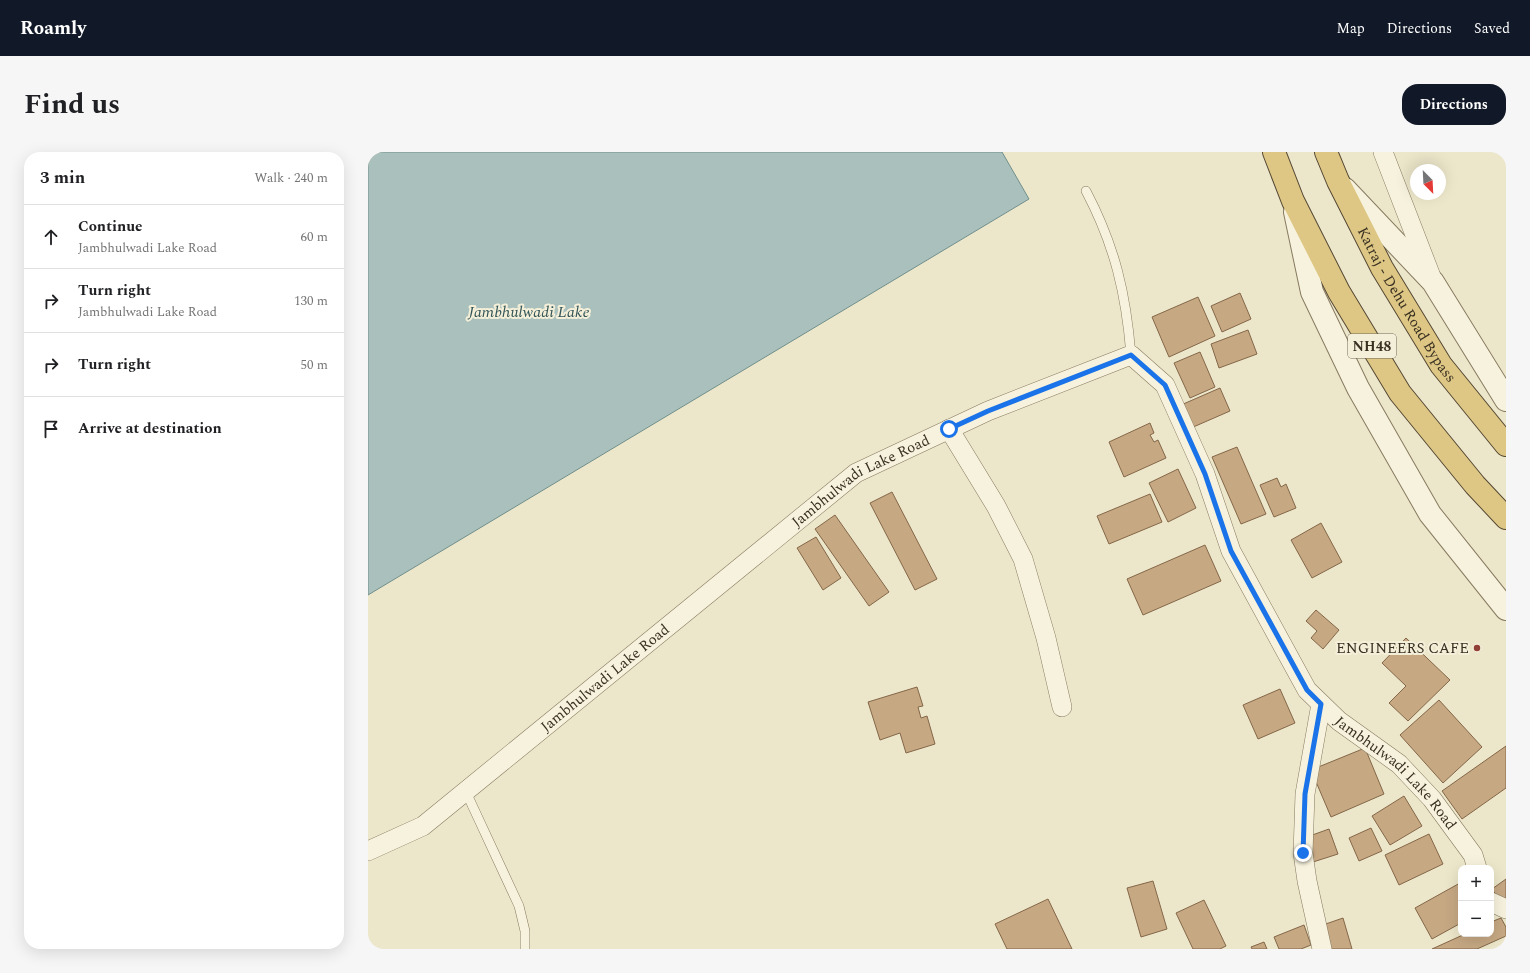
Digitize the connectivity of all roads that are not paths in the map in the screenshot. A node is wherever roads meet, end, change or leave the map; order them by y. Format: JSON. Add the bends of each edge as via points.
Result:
{"nodes":[{"id":1,"x":1274,"y":152,"type":"edge"},
{"id":2,"x":1326,"y":152,"type":"edge"},
{"id":3,"x":1383,"y":152,"type":"edge"},
{"id":4,"x":1338,"y":181,"type":"junction"},
{"id":5,"x":1086,"y":191,"type":"dead end"},
{"id":6,"x":1293,"y":201,"type":"junction"},
{"id":7,"x":1433,"y":282,"type":"junction"},
{"id":8,"x":1131,"y":355,"type":"junction"},
{"id":9,"x":1506,"y":400,"type":"edge"},
{"id":10,"x":949,"y":429,"type":"junction"},
{"id":11,"x":1506,"y":445,"type":"edge"},
{"id":12,"x":1506,"y":518,"type":"edge"},
{"id":13,"x":1506,"y":610,"type":"edge"},
{"id":14,"x":1321,"y":704,"type":"junction"},
{"id":15,"x":1062,"y":707,"type":"dead end"},
{"id":16,"x":466,"y":792,"type":"junction"},
{"id":17,"x":368,"y":851,"type":"edge"},
{"id":18,"x":1476,"y":865,"type":"edge"},
{"id":19,"x":1494,"y":903,"type":"edge"},
{"id":20,"x":1506,"y":909,"type":"edge"},
{"id":21,"x":525,"y":949,"type":"edge"},
{"id":22,"x":1322,"y":949,"type":"edge"}],
"edges":[{"from":1,"to":6,"type":"highway","number":"NH48"},
{"from":2,"to":4,"type":"highway","name":"Katraj - Dehu Road Bypass","number":"NH48"},
{"from":3,"to":7,"type":"street"},
{"from":4,"to":7,"type":"street"},
{"from":4,"to":11,"type":"highway","name":"Katraj - Dehu Road Bypass","number":"NH48","via":[[1382,268],[1441,365]]},
{"from":5,"to":8,"type":"lane","via":[[1113,251],[1128,318]]},
{"from":6,"to":12,"type":"highway","number":"NH48","via":[[1339,292],[1400,393],[1475,485]]},
{"from":6,"to":13,"type":"street","via":[[1312,292],[1358,388],[1430,514]]},
{"from":7,"to":9,"type":"street"},
{"from":8,"to":10,"type":"street","name":"Jambhulwadi Lake Road"},
{"from":8,"to":14,"type":"street","name":"Jambhulwadi Lake Road","via":[[1165,385],[1205,474],[1231,551],[1307,690]]},
{"from":10,"to":15,"type":"street","via":[[996,506],[1023,559],[1046,638]]},
{"from":10,"to":16,"type":"street","name":"Jambhulwadi Lake Road","via":[[856,474]]},
{"from":14,"to":18,"type":"street","name":"Jambhulwadi Lake Road","via":[[1339,721],[1399,764],[1432,798],[1473,855]]},
{"from":14,"to":22,"type":"street","via":[[1305,794],[1303,853]]},
{"from":16,"to":17,"type":"street","name":"Jambhulwadi Lake Road","via":[[423,826]]},
{"from":16,"to":21,"type":"lane","via":[[518,906],[525,931]]},
{"from":19,"to":20,"type":"street"}]}
